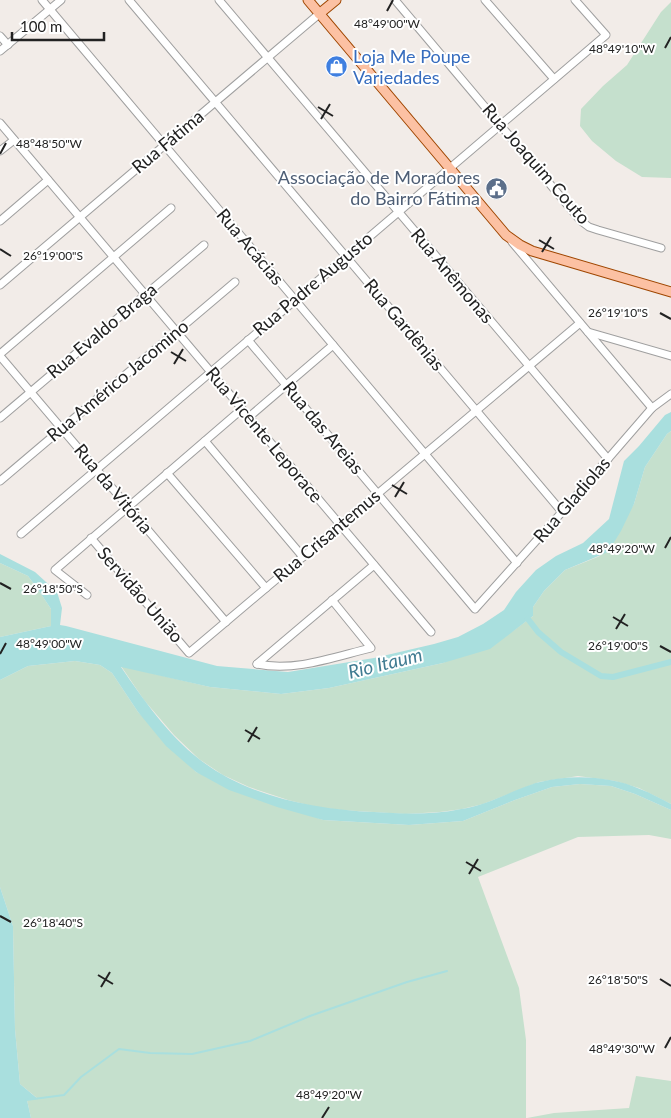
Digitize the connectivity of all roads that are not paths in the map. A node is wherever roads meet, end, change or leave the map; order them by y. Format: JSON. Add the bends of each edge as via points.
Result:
{"nodes":[{"id":1,"x":42,"y":0,"type":"edge"},
{"id":2,"x":61,"y":0,"type":"edge"},
{"id":3,"x":129,"y":0,"type":"edge"},
{"id":4,"x":219,"y":0,"type":"edge"},
{"id":5,"x":308,"y":0,"type":"edge"},
{"id":6,"x":336,"y":0,"type":"edge"},
{"id":7,"x":395,"y":0,"type":"edge"},
{"id":8,"x":485,"y":0,"type":"edge"},
{"id":9,"x":575,"y":0,"type":"edge"},
{"id":10,"x":50,"y":9,"type":"junction"},
{"id":11,"x":320,"y":14,"type":"junction"},
{"id":12,"x":0,"y":36,"type":"edge"},
{"id":13,"x":8,"y":45,"type":"junction"},
{"id":14,"x":0,"y":51,"type":"edge"},
{"id":15,"x":268,"y":58,"type":"junction"},
{"id":16,"x":554,"y":79,"type":"junction"},
{"id":17,"x":215,"y":102,"type":"junction"},
{"id":18,"x":0,"y":124,"type":"edge"},
{"id":19,"x":500,"y":125,"type":"junction"},
{"id":20,"x":14,"y":140,"type":"junction"},
{"id":21,"x":164,"y":145,"type":"junction"},
{"id":22,"x":0,"y":151,"type":"edge"},
{"id":23,"x":450,"y":168,"type":"junction"},
{"id":24,"x":48,"y":180,"type":"junction"},
{"id":25,"x":171,"y":208,"type":"dead end"},
{"id":26,"x":398,"y":212,"type":"junction"},
{"id":27,"x":80,"y":218,"type":"junction"},
{"id":28,"x":0,"y":221,"type":"edge"},
{"id":29,"x":506,"y":235,"type":"junction"},
{"id":30,"x":204,"y":245,"type":"dead end"},
{"id":31,"x":661,"y":248,"type":"dead end"},
{"id":32,"x":542,"y":254,"type":"junction"},
{"id":33,"x":113,"y":257,"type":"junction"},
{"id":34,"x":346,"y":257,"type":"junction"},
{"id":35,"x":533,"y":267,"type":"junction"},
{"id":36,"x":235,"y":282,"type":"dead end"},
{"id":37,"x":0,"y":285,"type":"edge"},
{"id":38,"x":671,"y":292,"type":"edge"},
{"id":39,"x":145,"y":295,"type":"junction"},
{"id":40,"x":295,"y":300,"type":"junction"},
{"id":41,"x":580,"y":323,"type":"junction"},
{"id":42,"x":176,"y":332,"type":"junction"},
{"id":43,"x":588,"y":332,"type":"junction"},
{"id":44,"x":248,"y":340,"type":"junction"},
{"id":45,"x":333,"y":345,"type":"junction"},
{"id":46,"x":0,"y":355,"type":"edge"},
{"id":47,"x":671,"y":356,"type":"edge"},
{"id":48,"x":529,"y":366,"type":"junction"},
{"id":49,"x":210,"y":372,"type":"junction"},
{"id":50,"x":286,"y":385,"type":"junction"},
{"id":51,"x":31,"y":392,"type":"junction"},
{"id":52,"x":671,"y":394,"type":"edge"},
{"id":53,"x":652,"y":408,"type":"junction"},
{"id":54,"x":242,"y":409,"type":"junction"},
{"id":55,"x":476,"y":411,"type":"junction"},
{"id":56,"x":249,"y":417,"type":"junction"},
{"id":57,"x":0,"y":418,"type":"edge"},
{"id":58,"x":62,"y":429,"type":"junction"},
{"id":59,"x":205,"y":440,"type":"junction"},
{"id":60,"x":425,"y":454,"type":"junction"},
{"id":61,"x":608,"y":459,"type":"junction"},
{"id":62,"x":96,"y":469,"type":"junction"},
{"id":63,"x":168,"y":472,"type":"junction"},
{"id":64,"x":0,"y":481,"type":"edge"},
{"id":65,"x":378,"y":494,"type":"junction"},
{"id":66,"x":128,"y":506,"type":"junction"},
{"id":67,"x":562,"y":512,"type":"junction"},
{"id":68,"x":340,"y":525,"type":"junction"},
{"id":69,"x":21,"y":534,"type":"dead end"},
{"id":70,"x":91,"y":538,"type":"junction"},
{"id":71,"x":303,"y":556,"type":"junction"},
{"id":72,"x":517,"y":562,"type":"junction"},
{"id":73,"x":374,"y":565,"type":"junction"},
{"id":74,"x":266,"y":588,"type":"junction"},
{"id":75,"x":87,"y":595,"type":"dead end"},
{"id":76,"x":332,"y":600,"type":"junction"},
{"id":77,"x":474,"y":609,"type":"joint"},
{"id":78,"x":226,"y":622,"type":"junction"},
{"id":79,"x":431,"y":632,"type":"dead end"},
{"id":80,"x":189,"y":653,"type":"joint"}],
"edges":[{"from":1,"to":10,"type":"street","name":"Rua Acácias"},
{"from":2,"to":10,"type":"street"},
{"from":3,"to":17,"type":"street","name":"Rua Gardênias"},
{"from":4,"to":15,"type":"street","name":"Rua Anêmonas"},
{"from":5,"to":11,"type":"main road"},
{"from":6,"to":11,"type":"main road","name":"Rua Fátima"},
{"from":7,"to":19,"type":"street","name":"Rua Joaquim Couto"},
{"from":8,"to":16,"type":"street"},
{"from":9,"to":16,"type":"street","name":"Rua Padre Augusto","via":[[606,35]]},
{"from":10,"to":13,"type":"street"},
{"from":10,"to":21,"type":"street","name":"Rua Acácias"},
{"from":11,"to":15,"type":"street","name":"Rua Fátima"},
{"from":11,"to":23,"type":"main road"},
{"from":12,"to":13,"type":"street"},
{"from":13,"to":14,"type":"street"},
{"from":15,"to":17,"type":"street","name":"Rua Fátima"},
{"from":15,"to":26,"type":"street","name":"Rua Anêmonas"},
{"from":16,"to":19,"type":"street","name":"Rua Padre Augusto"},
{"from":17,"to":21,"type":"street","name":"Rua Fátima"},
{"from":17,"to":34,"type":"street","name":"Rua Gardênias"},
{"from":18,"to":20,"type":"street","name":"Rua Vicente Leporace"},
{"from":19,"to":23,"type":"street","name":"Rua Padre Augusto"},
{"from":19,"to":31,"type":"street","name":"Rua Joaquim Couto","via":[[589,227]]},
{"from":20,"to":22,"type":"street"},
{"from":20,"to":24,"type":"street","name":"Rua Vicente Leporace"},
{"from":21,"to":27,"type":"street","name":"Rua Fátima"},
{"from":21,"to":40,"type":"street","name":"Rua Acácias"},
{"from":23,"to":26,"type":"street","name":"Rua Padre Augusto"},
{"from":23,"to":29,"type":"main road"},
{"from":24,"to":27,"type":"street","name":"Rua Vicente Leporace"},
{"from":24,"to":28,"type":"street"},
{"from":25,"to":33,"type":"street"},
{"from":26,"to":34,"type":"street","name":"Rua Padre Augusto"},
{"from":26,"to":48,"type":"street","name":"Rua Anêmonas"},
{"from":27,"to":33,"type":"street","name":"Rua Vicente Leporace"},
{"from":27,"to":37,"type":"street","name":"Rua Fátima"},
{"from":29,"to":32,"type":"main road"},
{"from":29,"to":35,"type":"street"},
{"from":30,"to":39,"type":"street","name":"Rua Evaldo Braga"},
{"from":32,"to":35,"type":"street"},
{"from":32,"to":38,"type":"main road"},
{"from":33,"to":39,"type":"street","name":"Rua Vicente Leporace"},
{"from":33,"to":46,"type":"street"},
{"from":34,"to":40,"type":"street","name":"Rua Padre Augusto"},
{"from":34,"to":55,"type":"street","name":"Rua Gardênias"},
{"from":35,"to":41,"type":"street"},
{"from":36,"to":42,"type":"street","name":"Rua Américo Jacomino"},
{"from":39,"to":42,"type":"street","name":"Rua Vicente Leporace"},
{"from":39,"to":51,"type":"street","name":"Rua Evaldo Braga"},
{"from":40,"to":44,"type":"street","name":"Rua Padre Augusto"},
{"from":40,"to":45,"type":"street","name":"Rua Acácias"},
{"from":41,"to":43,"type":"street"},
{"from":41,"to":48,"type":"street","name":"Rua Crisantemus"},
{"from":42,"to":49,"type":"street","name":"Rua Vicente Leporace"},
{"from":42,"to":58,"type":"street","name":"Rua Américo Jacomino"},
{"from":43,"to":47,"type":"street"},
{"from":43,"to":53,"type":"street"},
{"from":44,"to":49,"type":"street","name":"Rua Padre Augusto"},
{"from":44,"to":50,"type":"street","name":"Rua das Areias"},
{"from":45,"to":50,"type":"street"},
{"from":45,"to":60,"type":"street","name":"Rua Acácias"},
{"from":46,"to":51,"type":"street","name":"Rua da Vitória"},
{"from":48,"to":55,"type":"street","name":"Rua Crisantemus"},
{"from":48,"to":61,"type":"street","name":"Rua Anêmonas"},
{"from":49,"to":54,"type":"street","name":"Rua Vicente Leporace"},
{"from":49,"to":62,"type":"street","name":"Rua Padre Augusto"},
{"from":50,"to":56,"type":"street"},
{"from":50,"to":65,"type":"street","name":"Rua das Areias"},
{"from":51,"to":57,"type":"street","name":"Rua Evaldo Braga"},
{"from":51,"to":58,"type":"street","name":"Rua da Vitória"},
{"from":52,"to":53,"type":"street","name":"Rua Gladiolas"},
{"from":53,"to":61,"type":"street","name":"Rua Gladiolas"},
{"from":54,"to":56,"type":"street","name":"Rua Vicente Leporace"},
{"from":54,"to":59,"type":"street"},
{"from":55,"to":60,"type":"street","name":"Rua Crisantemus"},
{"from":55,"to":67,"type":"street","name":"Rua Gardênias"},
{"from":56,"to":68,"type":"street","name":"Rua Vicente Leporace"},
{"from":58,"to":62,"type":"street","name":"Rua da Vitória"},
{"from":58,"to":64,"type":"street","name":"Rua Américo Jacomino"},
{"from":59,"to":63,"type":"street"},
{"from":59,"to":71,"type":"street"},
{"from":60,"to":65,"type":"street","name":"Rua Crisantemus"},
{"from":60,"to":72,"type":"street","name":"Rua Acácias"},
{"from":61,"to":67,"type":"street","name":"Rua Gladiolas"},
{"from":62,"to":66,"type":"street","name":"Rua da Vitória"},
{"from":62,"to":69,"type":"street","name":"Rua Padre Augusto"},
{"from":63,"to":66,"type":"street"},
{"from":63,"to":74,"type":"street"},
{"from":65,"to":68,"type":"street","name":"Rua Crisantemus"},
{"from":65,"to":77,"type":"street","name":"Rua das Areias"},
{"from":66,"to":70,"type":"street"},
{"from":66,"to":78,"type":"street","name":"Rua da Vitória"},
{"from":67,"to":72,"type":"street","name":"Rua Gladiolas"},
{"from":68,"to":71,"type":"street","name":"Rua Crisantemus"},
{"from":68,"to":73,"type":"street","name":"Rua Vicente Leporace"},
{"from":70,"to":75,"type":"street","via":[[55,570]]},
{"from":70,"to":80,"type":"street","name":"Servidão União"},
{"from":71,"to":74,"type":"street","name":"Rua Crisantemus"},
{"from":72,"to":77,"type":"street","name":"Rua Gladiolas"},
{"from":73,"to":76,"type":"street"},
{"from":73,"to":79,"type":"street","name":"Rua Vicente Leporace"},
{"from":74,"to":78,"type":"street","name":"Rua Crisantemus"},
{"from":76,"to":76,"type":"street","via":[[257,664],[301,665],[371,648]]},
{"from":78,"to":80,"type":"street","name":"Rua Crisantemus"}]}
